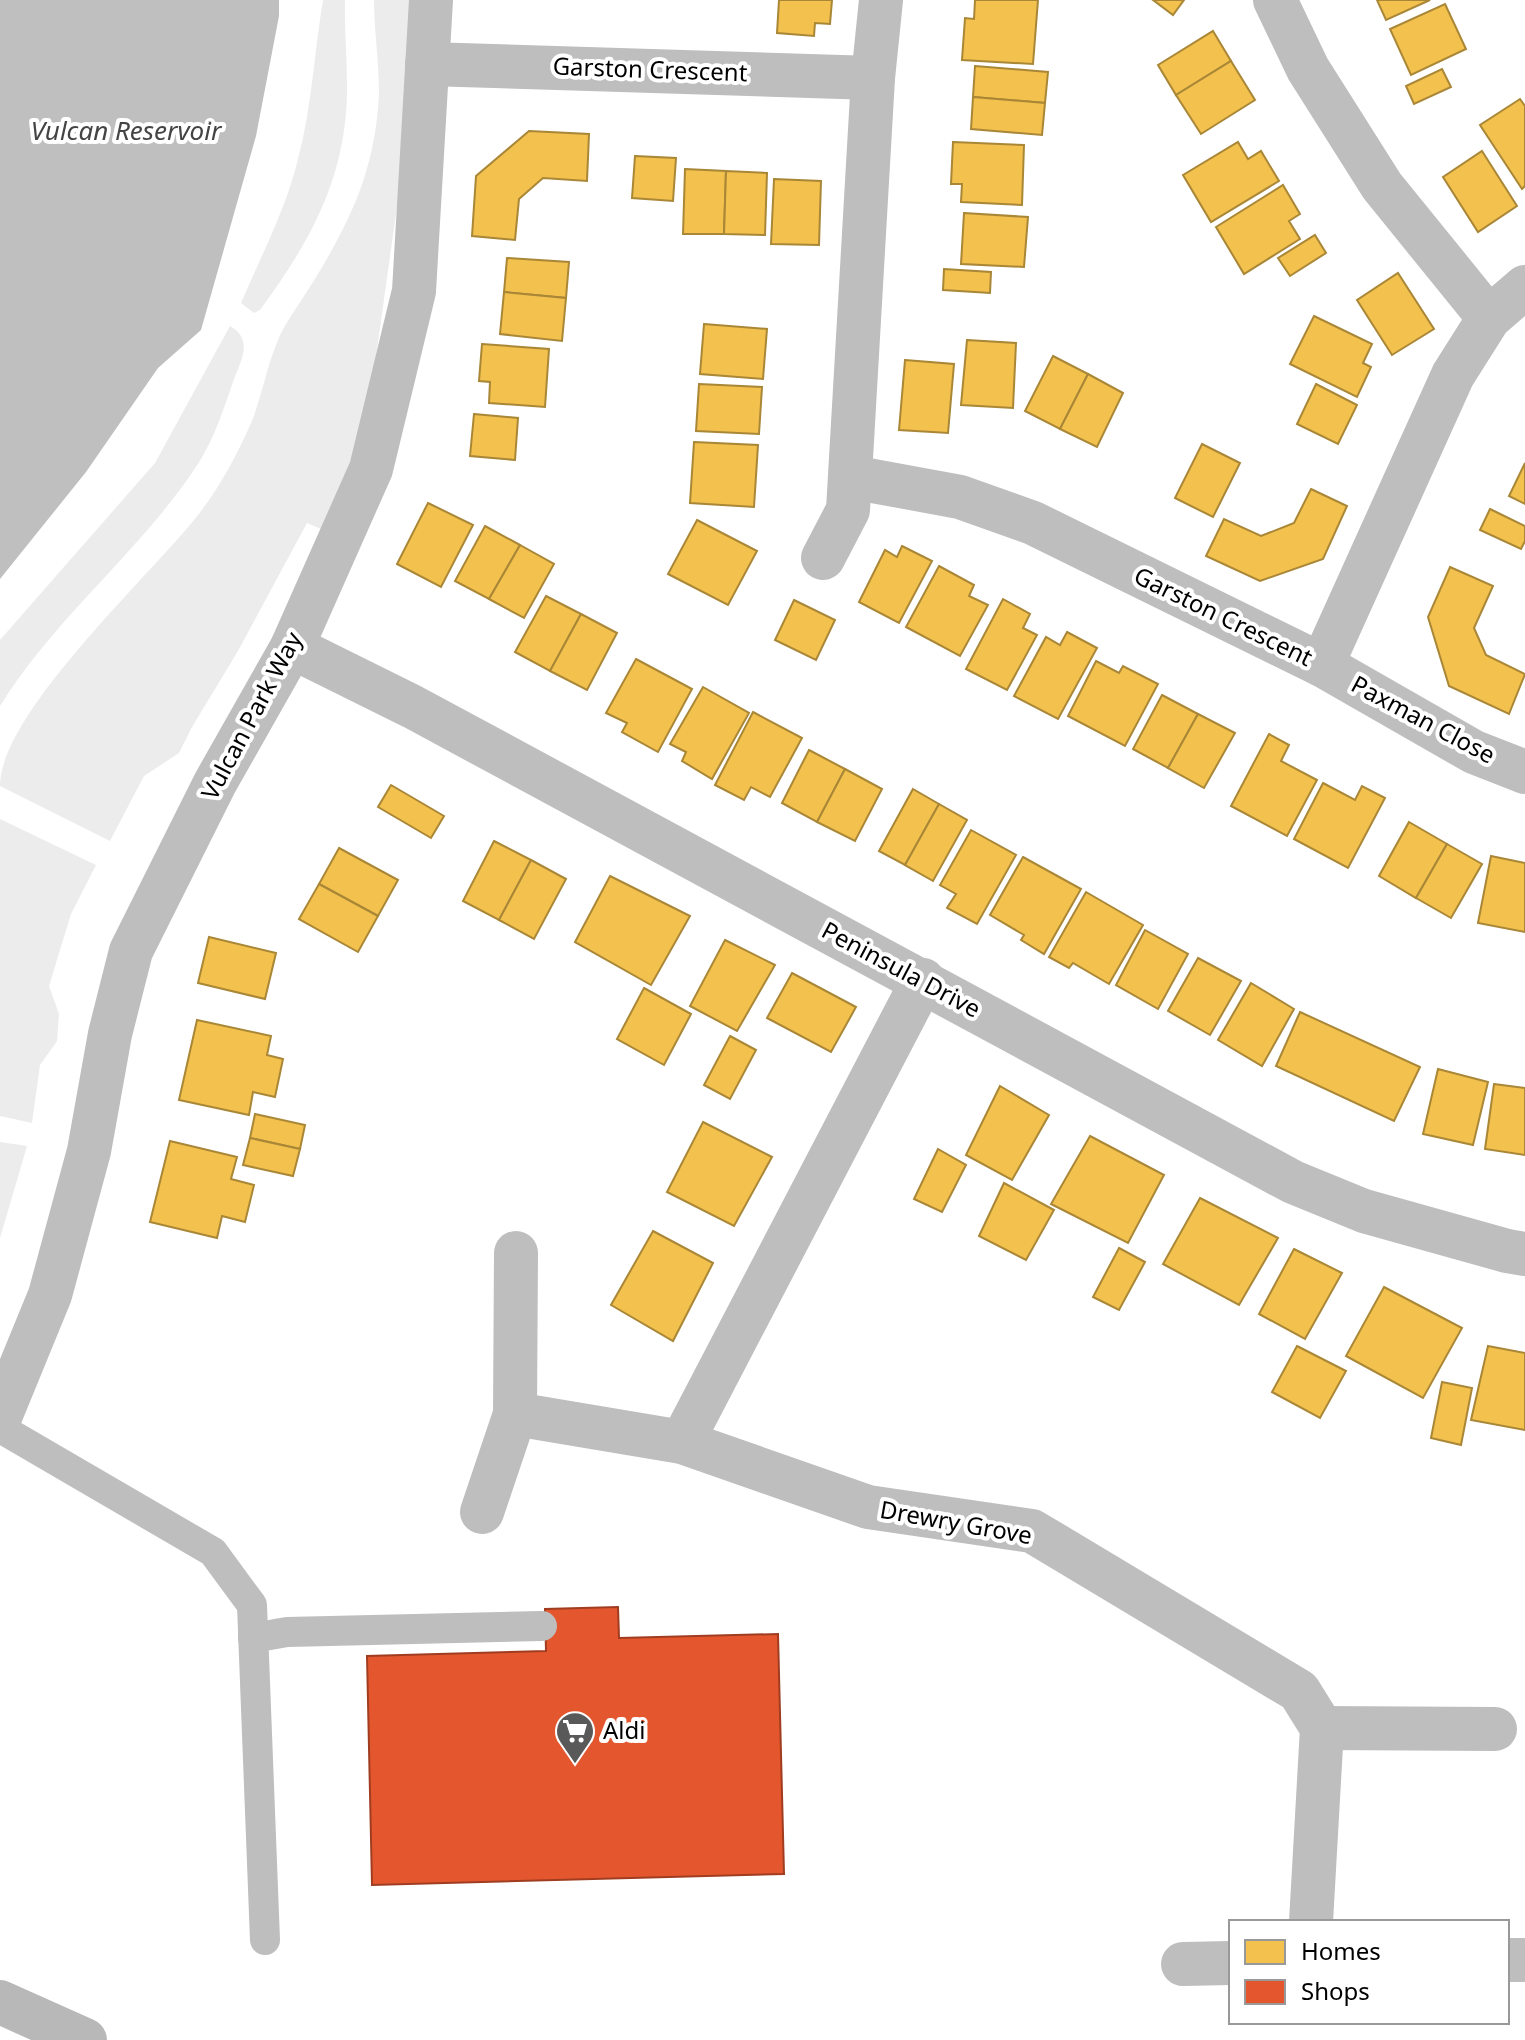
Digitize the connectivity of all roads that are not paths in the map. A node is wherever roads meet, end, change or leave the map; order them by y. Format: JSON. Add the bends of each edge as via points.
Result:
{"nodes":[{"id":1,"x":431,"y":0,"type":"edge"},
{"id":2,"x":881,"y":0,"type":"edge"},
{"id":3,"x":1275,"y":0,"type":"edge"},
{"id":4,"x":427,"y":64,"type":"junction"},
{"id":5,"x":873,"y":78,"type":"junction"},
{"id":6,"x":1525,"y":287,"type":"edge"},
{"id":7,"x":1489,"y":318,"type":"junction"},
{"id":8,"x":851,"y":477,"type":"junction"},
{"id":9,"x":823,"y":558,"type":"dead end"},
{"id":10,"x":292,"y":647,"type":"junction"},
{"id":11,"x":1322,"y":665,"type":"junction"},
{"id":12,"x":1525,"y":772,"type":"edge"},
{"id":13,"x":923,"y":980,"type":"junction"},
{"id":14,"x":516,"y":1253,"type":"dead end"},
{"id":15,"x":1525,"y":1254,"type":"edge"},
{"id":16,"x":515,"y":1414,"type":"junction"},
{"id":17,"x":0,"y":1417,"type":"edge"},
{"id":18,"x":0,"y":1428,"type":"edge"},
{"id":19,"x":682,"y":1442,"type":"junction"},
{"id":20,"x":482,"y":1512,"type":"dead end"},
{"id":21,"x":542,"y":1626,"type":"dead end"},
{"id":22,"x":253,"y":1638,"type":"junction"},
{"id":23,"x":1322,"y":1728,"type":"junction"},
{"id":24,"x":1495,"y":1729,"type":"dead end"},
{"id":25,"x":1311,"y":1920,"type":"edge"},
{"id":26,"x":265,"y":1940,"type":"dead end"},
{"id":27,"x":1229,"y":1963,"type":"edge"},
{"id":28,"x":1183,"y":1964,"type":"dead end"},
{"id":29,"x":0,"y":2002,"type":"edge"},
{"id":30,"x":85,"y":2040,"type":"edge"}],
"edges":[{"from":1,"to":4,"type":"street","name":"Vulcan Park Way"},
{"from":2,"to":5,"type":"street"},
{"from":3,"to":7,"type":"street","via":[[1308,69],[1382,186]]},
{"from":4,"to":5,"type":"street","name":"Garston Crescent"},
{"from":4,"to":10,"type":"street","name":"Vulcan Park Way","via":[[414,291],[371,469]]},
{"from":5,"to":8,"type":"street"},
{"from":6,"to":7,"type":"street","name":"Garston Crescent"},
{"from":7,"to":11,"type":"street","name":"Garston Crescent","via":[[1453,375]]},
{"from":8,"to":9,"type":"street","via":[[848,510]]},
{"from":8,"to":11,"type":"street","name":"Garston Crescent","via":[[960,497],[1033,523]]},
{"from":10,"to":13,"type":"street","name":"Peninsula Drive"},
{"from":10,"to":17,"type":"street","name":"Vulcan Park Way","via":[[215,783],[131,951],[89,1151],[50,1295]]},
{"from":11,"to":12,"type":"street","name":"Paxman Close","via":[[1474,752]]},
{"from":13,"to":15,"type":"street","name":"Peninsula Drive","via":[[1293,1182],[1364,1211]]},
{"from":13,"to":19,"type":"street"},
{"from":14,"to":16,"type":"street"},
{"from":16,"to":19,"type":"street","name":"Drewry Grove"},
{"from":16,"to":20,"type":"street"},
{"from":18,"to":22,"type":"lane","via":[[213,1552],[252,1605]]},
{"from":19,"to":23,"type":"street","name":"Drewry Grove","via":[[868,1507],[1032,1531],[1299,1691]]},
{"from":21,"to":22,"type":"lane","via":[[287,1632]]},
{"from":22,"to":26,"type":"lane"},
{"from":23,"to":24,"type":"street"},
{"from":23,"to":25,"type":"street"},
{"from":27,"to":28,"type":"street"},
{"from":29,"to":30,"type":"street"}]}
